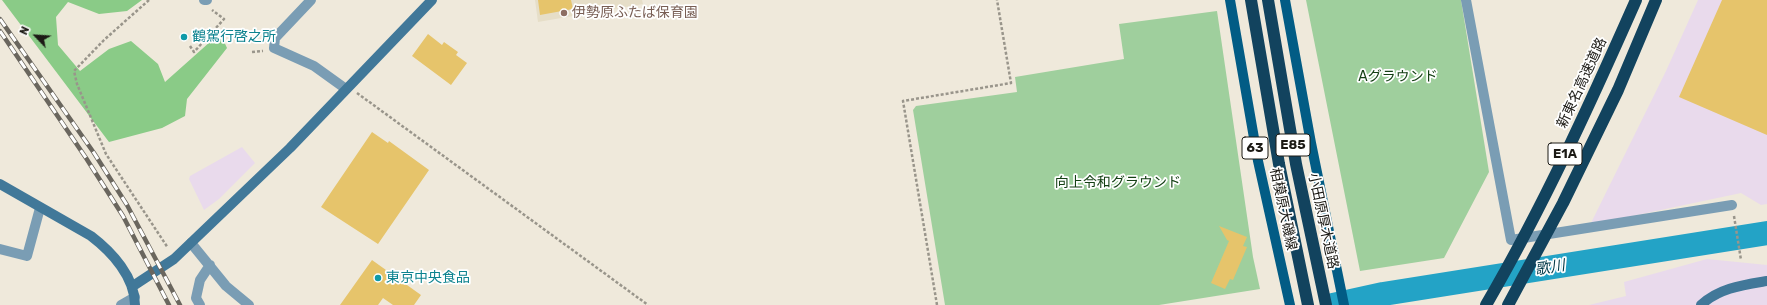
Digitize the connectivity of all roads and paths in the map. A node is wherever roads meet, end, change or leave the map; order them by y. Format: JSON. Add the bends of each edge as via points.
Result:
{"nodes":[{"id":1,"x":149,"y":0,"type":"edge"},
{"id":2,"x":206,"y":0,"type":"edge"},
{"id":3,"x":312,"y":0,"type":"edge"},
{"id":4,"x":432,"y":0,"type":"edge"},
{"id":5,"x":997,"y":0,"type":"edge"},
{"id":6,"x":1230,"y":0,"type":"edge"},
{"id":7,"x":1251,"y":0,"type":"edge"},
{"id":8,"x":1268,"y":0,"type":"edge"},
{"id":9,"x":1285,"y":0,"type":"edge"},
{"id":10,"x":1466,"y":0,"type":"edge"},
{"id":11,"x":1636,"y":0,"type":"edge"},
{"id":12,"x":1656,"y":0,"type":"edge"},
{"id":13,"x":190,"y":46,"type":"dead end"},
{"id":14,"x":347,"y":88,"type":"junction"},
{"id":15,"x":0,"y":184,"type":"edge"},
{"id":16,"x":1732,"y":206,"type":"dead end"},
{"id":17,"x":40,"y":208,"type":"junction"},
{"id":18,"x":1736,"y":225,"type":"dead end"},
{"id":19,"x":191,"y":243,"type":"junction"},
{"id":20,"x":168,"y":248,"type":"dead end"},
{"id":21,"x":0,"y":249,"type":"edge"},
{"id":22,"x":1742,"y":260,"type":"dead end"},
{"id":23,"x":210,"y":265,"type":"junction"},
{"id":24,"x":1767,"y":281,"type":"edge"},
{"id":25,"x":133,"y":286,"type":"junction"},
{"id":26,"x":135,"y":301,"type":"edge"},
{"id":27,"x":121,"y":305,"type":"edge"},
{"id":28,"x":200,"y":305,"type":"edge"},
{"id":29,"x":249,"y":305,"type":"edge"},
{"id":30,"x":648,"y":305,"type":"edge"},
{"id":31,"x":937,"y":305,"type":"edge"},
{"id":32,"x":1290,"y":305,"type":"edge"},
{"id":33,"x":1308,"y":305,"type":"edge"},
{"id":34,"x":1326,"y":305,"type":"edge"},
{"id":35,"x":1344,"y":305,"type":"edge"},
{"id":36,"x":1486,"y":305,"type":"edge"},
{"id":37,"x":1508,"y":305,"type":"edge"},
{"id":38,"x":1701,"y":305,"type":"edge"}],
"edges":[{"from":1,"to":20,"type":"path","via":[[74,71],[106,154]]},
{"from":2,"to":13,"type":"path","via":[[210,8],[224,19],[194,52]]},
{"from":3,"to":14,"type":"street","via":[[275,38],[274,48],[314,66]]},
{"from":4,"to":14,"type":"street"},
{"from":5,"to":31,"type":"path","via":[[1011,83],[903,101]]},
{"from":6,"to":32,"type":"main road","name":"相模原大磯線","number":"63","via":[[1258,161]]},
{"from":7,"to":33,"type":"highway","number":"E85","via":[[1279,164]]},
{"from":8,"to":34,"type":"highway","name":"小田原厚木道路","number":"E85","via":[[1296,164]]},
{"from":9,"to":35,"type":"main road"},
{"from":10,"to":16,"type":"street","via":[[1511,240]]},
{"from":11,"to":36,"type":"highway","name":"新東名高速道路","number":"E1A","via":[[1601,80],[1552,180]]},
{"from":12,"to":37,"type":"highway","number":"E1A","via":[[1615,97],[1563,203]]},
{"from":14,"to":19,"type":"street","via":[[290,148]]},
{"from":14,"to":30,"type":"path"},
{"from":15,"to":17,"type":"street"},
{"from":17,"to":21,"type":"street","via":[[27,256]]},
{"from":17,"to":25,"type":"street","via":[[103,245]]},
{"from":18,"to":22,"type":"path"},
{"from":19,"to":23,"type":"street"},
{"from":19,"to":25,"type":"street","via":[[174,259]]},
{"from":23,"to":28,"type":"street","via":[[200,280],[196,298]]},
{"from":23,"to":29,"type":"street","via":[[226,286]]},
{"from":24,"to":38,"type":"street","via":[[1720,292]]},
{"from":25,"to":26,"type":"street"},
{"from":26,"to":27,"type":"street"}]}
